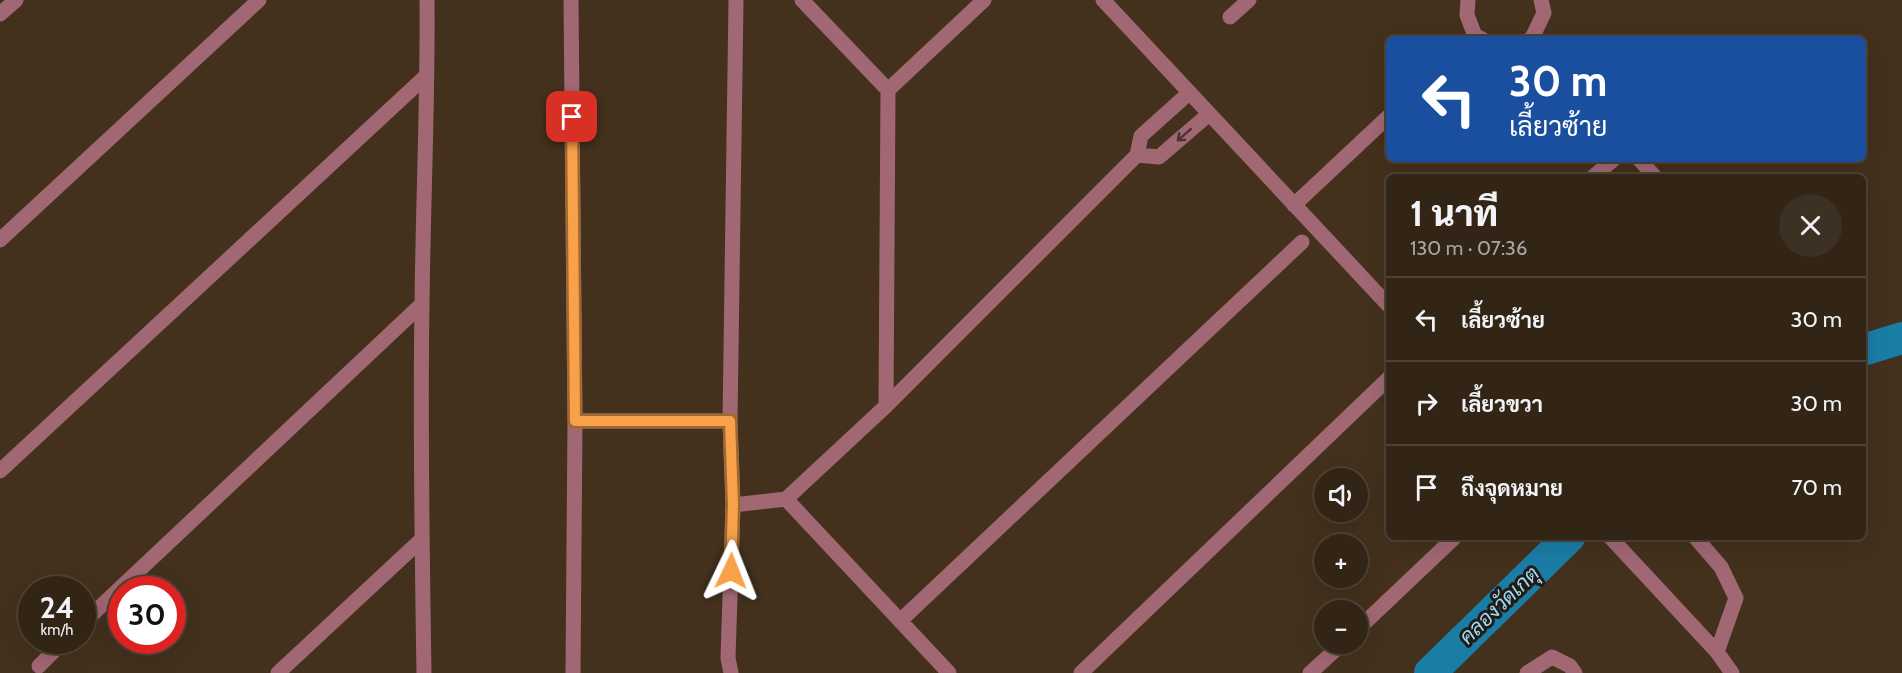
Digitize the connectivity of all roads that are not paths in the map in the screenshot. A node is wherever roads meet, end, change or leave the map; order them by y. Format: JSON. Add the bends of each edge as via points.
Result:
{"nodes":[{"id":1,"x":16,"y":0,"type":"edge"},
{"id":2,"x":259,"y":0,"type":"edge"},
{"id":3,"x":427,"y":0,"type":"edge"},
{"id":4,"x":571,"y":0,"type":"edge"},
{"id":5,"x":736,"y":0,"type":"edge"},
{"id":6,"x":802,"y":0,"type":"edge"},
{"id":7,"x":984,"y":0,"type":"edge"},
{"id":8,"x":1103,"y":0,"type":"edge"},
{"id":9,"x":1249,"y":0,"type":"edge"},
{"id":10,"x":1468,"y":0,"type":"edge"},
{"id":11,"x":1542,"y":0,"type":"edge"},
{"id":12,"x":0,"y":15,"type":"edge"},
{"id":13,"x":1230,"y":17,"type":"dead end"},
{"id":14,"x":1475,"y":36,"type":"edge"},
{"id":15,"x":1533,"y":36,"type":"edge"},
{"id":16,"x":428,"y":75,"type":"junction"},
{"id":17,"x":888,"y":90,"type":"junction"},
{"id":18,"x":1190,"y":93,"type":"junction"},
{"id":19,"x":1209,"y":114,"type":"junction"},
{"id":20,"x":1386,"y":119,"type":"edge"},
{"id":21,"x":1137,"y":155,"type":"junction"},
{"id":22,"x":1610,"y":162,"type":"edge"},
{"id":23,"x":1642,"y":162,"type":"edge"},
{"id":24,"x":1596,"y":174,"type":"edge"},
{"id":25,"x":1652,"y":174,"type":"edge"},
{"id":26,"x":1294,"y":205,"type":"junction"},
{"id":27,"x":0,"y":240,"type":"edge"},
{"id":28,"x":1302,"y":242,"type":"dead end"},
{"id":29,"x":1386,"y":303,"type":"edge"},
{"id":30,"x":422,"y":304,"type":"junction"},
{"id":31,"x":1386,"y":381,"type":"edge"},
{"id":32,"x":886,"y":406,"type":"junction"},
{"id":33,"x":575,"y":421,"type":"junction"},
{"id":34,"x":730,"y":421,"type":"junction"},
{"id":35,"x":0,"y":471,"type":"edge"},
{"id":36,"x":786,"y":499,"type":"junction"},
{"id":37,"x":733,"y":505,"type":"junction"},
{"id":38,"x":422,"y":539,"type":"junction"},
{"id":39,"x":1452,"y":540,"type":"edge"},
{"id":40,"x":1613,"y":540,"type":"edge"},
{"id":41,"x":1698,"y":540,"type":"edge"},
{"id":42,"x":96,"y":611,"type":"edge"},
{"id":43,"x":1368,"y":619,"type":"edge"},
{"id":44,"x":900,"y":621,"type":"junction"},
{"id":45,"x":1717,"y":652,"type":"junction"},
{"id":46,"x":51,"y":654,"type":"edge"},
{"id":47,"x":1331,"y":654,"type":"edge"},
{"id":48,"x":39,"y":666,"type":"dead end"},
{"id":49,"x":278,"y":673,"type":"edge"},
{"id":50,"x":424,"y":673,"type":"edge"},
{"id":51,"x":573,"y":673,"type":"edge"},
{"id":52,"x":731,"y":673,"type":"edge"},
{"id":53,"x":949,"y":673,"type":"edge"},
{"id":54,"x":1081,"y":673,"type":"edge"},
{"id":55,"x":1310,"y":673,"type":"edge"},
{"id":56,"x":1527,"y":673,"type":"edge"},
{"id":57,"x":1575,"y":673,"type":"edge"},
{"id":58,"x":1732,"y":673,"type":"edge"}],
"edges":[{"from":1,"to":12,"type":"street"},
{"from":2,"to":27,"type":"street"},
{"from":3,"to":16,"type":"street"},
{"from":4,"to":33,"type":"street"},
{"from":5,"to":34,"type":"street"},
{"from":6,"to":17,"type":"street"},
{"from":7,"to":17,"type":"street"},
{"from":8,"to":18,"type":"street"},
{"from":9,"to":13,"type":"street"},
{"from":10,"to":14,"type":"street","via":[[1467,15]]},
{"from":11,"to":15,"type":"street","via":[[1544,13]]},
{"from":16,"to":30,"type":"street"},
{"from":16,"to":35,"type":"street"},
{"from":17,"to":32,"type":"street"},
{"from":18,"to":19,"type":"street"},
{"from":18,"to":21,"type":"street","via":[[1141,136]]},
{"from":19,"to":21,"type":"street","one_way":true,"via":[[1159,157]]},
{"from":19,"to":26,"type":"street"},
{"from":20,"to":26,"type":"street"},
{"from":21,"to":32,"type":"street"},
{"from":22,"to":24,"type":"street"},
{"from":23,"to":25,"type":"street"},
{"from":26,"to":29,"type":"street"},
{"from":28,"to":44,"type":"street"},
{"from":30,"to":38,"type":"street"},
{"from":30,"to":42,"type":"street"},
{"from":31,"to":54,"type":"street"},
{"from":32,"to":36,"type":"street"},
{"from":33,"to":34,"type":"street"},
{"from":33,"to":51,"type":"street"},
{"from":34,"to":37,"type":"street"},
{"from":36,"to":37,"type":"street"},
{"from":36,"to":44,"type":"street"},
{"from":37,"to":52,"type":"street","via":[[728,658]]},
{"from":38,"to":49,"type":"street"},
{"from":38,"to":50,"type":"street"},
{"from":39,"to":43,"type":"street"},
{"from":40,"to":45,"type":"street"},
{"from":41,"to":45,"type":"street","via":[[1721,567],[1736,598]]},
{"from":44,"to":53,"type":"street"},
{"from":45,"to":58,"type":"street"},
{"from":46,"to":48,"type":"street"},
{"from":47,"to":55,"type":"street"},
{"from":56,"to":57,"type":"street","via":[[1552,657]]}]}
